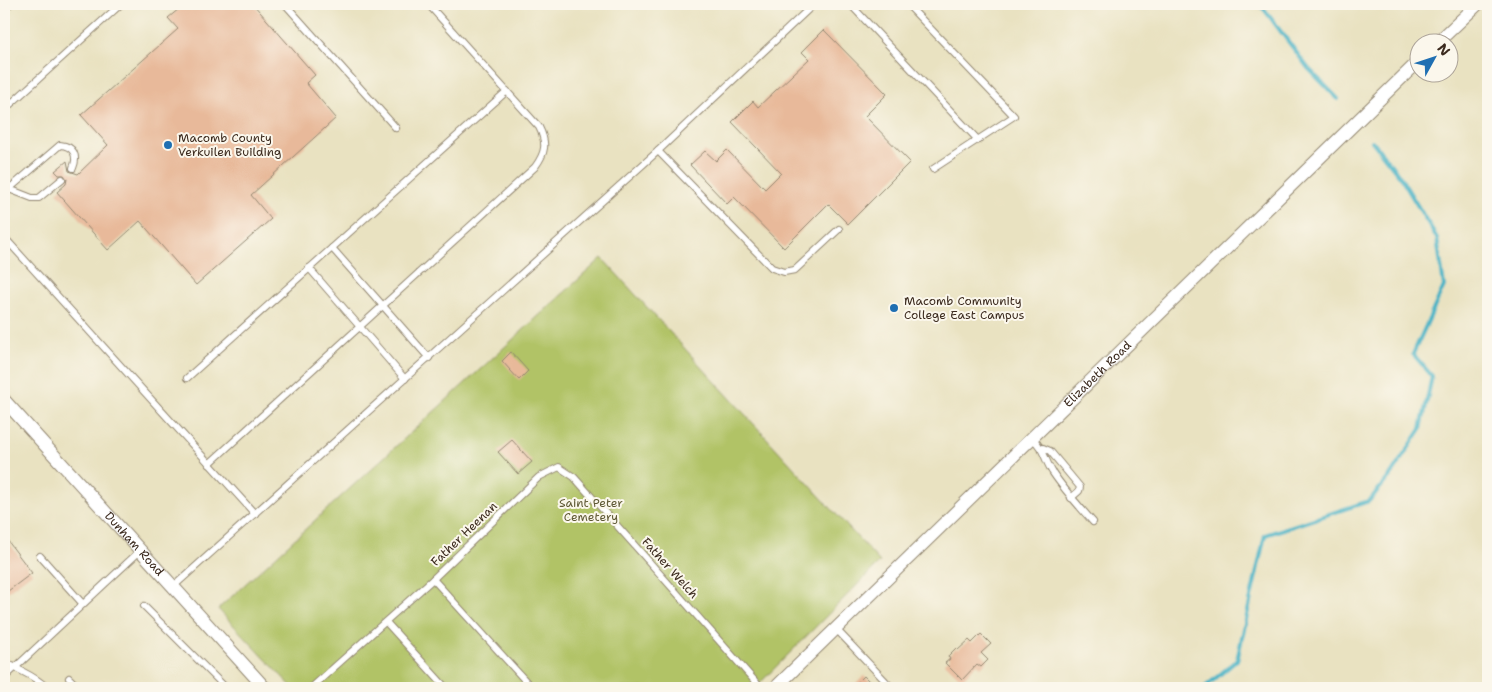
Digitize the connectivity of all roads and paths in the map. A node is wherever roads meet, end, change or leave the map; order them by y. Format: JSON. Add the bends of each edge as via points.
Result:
{"nodes":[{"id":1,"x":10,"y":4,"type":"edge"},
{"id":2,"x":121,"y":4,"type":"edge"},
{"id":3,"x":285,"y":4,"type":"edge"},
{"id":4,"x":428,"y":4,"type":"edge"},
{"id":5,"x":814,"y":4,"type":"edge"},
{"id":6,"x":850,"y":4,"type":"edge"},
{"id":7,"x":907,"y":4,"type":"edge"},
{"id":8,"x":1478,"y":4,"type":"edge"},
{"id":9,"x":4,"y":9,"type":"edge"},
{"id":10,"x":1449,"y":32,"type":"edge"},
{"id":11,"x":1410,"y":70,"type":"edge"},
{"id":12,"x":507,"y":91,"type":"junction"},
{"id":13,"x":4,"y":110,"type":"edge"},
{"id":14,"x":396,"y":128,"type":"dead end"},
{"id":15,"x":978,"y":140,"type":"junction"},
{"id":16,"x":658,"y":152,"type":"junction"},
{"id":17,"x":73,"y":168,"type":"dead end"},
{"id":18,"x":933,"y":169,"type":"dead end"},
{"id":19,"x":62,"y":178,"type":"dead end"},
{"id":20,"x":9,"y":189,"type":"junction"},
{"id":21,"x":4,"y":194,"type":"edge"},
{"id":22,"x":839,"y":229,"type":"dead end"},
{"id":23,"x":4,"y":237,"type":"edge"},
{"id":24,"x":332,"y":248,"type":"junction"},
{"id":25,"x":308,"y":268,"type":"junction"},
{"id":26,"x":383,"y":306,"type":"junction"},
{"id":27,"x":360,"y":327,"type":"junction"},
{"id":28,"x":429,"y":358,"type":"junction"},
{"id":29,"x":187,"y":378,"type":"dead end"},
{"id":30,"x":406,"y":379,"type":"junction"},
{"id":31,"x":4,"y":400,"type":"edge"},
{"id":32,"x":1032,"y":438,"type":"junction"},
{"id":33,"x":1042,"y":448,"type":"junction"},
{"id":34,"x":210,"y":464,"type":"junction"},
{"id":35,"x":559,"y":467,"type":"joint"},
{"id":36,"x":1071,"y":498,"type":"junction"},
{"id":37,"x":255,"y":514,"type":"junction"},
{"id":38,"x":1093,"y":522,"type":"dead end"},
{"id":39,"x":140,"y":550,"type":"junction"},
{"id":40,"x":40,"y":556,"type":"dead end"},
{"id":41,"x":433,"y":578,"type":"junction"},
{"id":42,"x":174,"y":586,"type":"junction"},
{"id":43,"x":82,"y":603,"type":"junction"},
{"id":44,"x":144,"y":606,"type":"dead end"},
{"id":45,"x":386,"y":622,"type":"junction"},
{"id":46,"x":836,"y":629,"type":"junction"},
{"id":47,"x":4,"y":661,"type":"edge"},
{"id":48,"x":13,"y":668,"type":"junction"},
{"id":49,"x":4,"y":678,"type":"edge"},
{"id":50,"x":69,"y":678,"type":"dead end"},
{"id":51,"x":47,"y":688,"type":"edge"},
{"id":52,"x":79,"y":688,"type":"edge"},
{"id":53,"x":226,"y":688,"type":"edge"},
{"id":54,"x":266,"y":688,"type":"edge"},
{"id":55,"x":311,"y":688,"type":"edge"},
{"id":56,"x":446,"y":688,"type":"edge"},
{"id":57,"x":532,"y":688,"type":"edge"},
{"id":58,"x":761,"y":688,"type":"edge"},
{"id":59,"x":775,"y":688,"type":"edge"},
{"id":60,"x":892,"y":688,"type":"edge"}],
"edges":[{"from":1,"to":9,"type":"lane"},
{"from":2,"to":13,"type":"lane"},
{"from":3,"to":14,"type":"lane"},
{"from":4,"to":12,"type":"lane"},
{"from":5,"to":16,"type":"lane"},
{"from":6,"to":15,"type":"lane"},
{"from":7,"to":15,"type":"lane","via":[[1014,116]]},
{"from":8,"to":10,"type":"street"},
{"from":11,"to":32,"type":"street","name":"Elizabeth Road"},
{"from":12,"to":24,"type":"lane"},
{"from":12,"to":26,"type":"lane","via":[[539,127],[546,145],[543,156],[535,167]]},
{"from":15,"to":18,"type":"lane"},
{"from":16,"to":22,"type":"lane","via":[[772,268],[784,272],[795,270]]},
{"from":16,"to":28,"type":"lane"},
{"from":17,"to":20,"type":"lane","via":[[74,151],[60,145]]},
{"from":19,"to":20,"type":"lane","via":[[39,198]]},
{"from":20,"to":21,"type":"lane"},
{"from":23,"to":34,"type":"lane"},
{"from":24,"to":25,"type":"lane"},
{"from":24,"to":26,"type":"lane"},
{"from":25,"to":27,"type":"lane"},
{"from":25,"to":29,"type":"lane"},
{"from":26,"to":27,"type":"lane"},
{"from":26,"to":28,"type":"lane"},
{"from":27,"to":30,"type":"lane"},
{"from":27,"to":34,"type":"lane"},
{"from":28,"to":30,"type":"lane"},
{"from":30,"to":37,"type":"lane"},
{"from":31,"to":39,"type":"street","name":"Dunham Road"},
{"from":32,"to":33,"type":"lane"},
{"from":32,"to":46,"type":"street","name":"Elizabeth Road"},
{"from":33,"to":36,"type":"lane","via":[[1044,458]]},
{"from":33,"to":36,"type":"lane","via":[[1050,451],[1080,487]]},
{"from":34,"to":37,"type":"lane"},
{"from":35,"to":41,"type":"lane","name":"Father Heenan","via":[[539,477]]},
{"from":35,"to":58,"type":"lane","name":"Father Welch","via":[[574,477]]},
{"from":36,"to":38,"type":"lane"},
{"from":37,"to":42,"type":"lane"},
{"from":39,"to":42,"type":"street","name":"Dunham Road"},
{"from":39,"to":43,"type":"lane"},
{"from":40,"to":43,"type":"lane"},
{"from":41,"to":45,"type":"lane","name":"Father Heenan"},
{"from":41,"to":57,"type":"lane"},
{"from":42,"to":54,"type":"street","name":"Dunham Road"},
{"from":43,"to":48,"type":"lane"},
{"from":44,"to":53,"type":"lane"},
{"from":45,"to":55,"type":"lane","name":"Father Heenan"},
{"from":45,"to":56,"type":"lane"},
{"from":46,"to":59,"type":"street","name":"Elizabeth Road"},
{"from":46,"to":60,"type":"lane"},
{"from":47,"to":48,"type":"lane"},
{"from":48,"to":49,"type":"lane"},
{"from":48,"to":51,"type":"lane","via":[[32,676]]},
{"from":50,"to":52,"type":"lane"}]}
